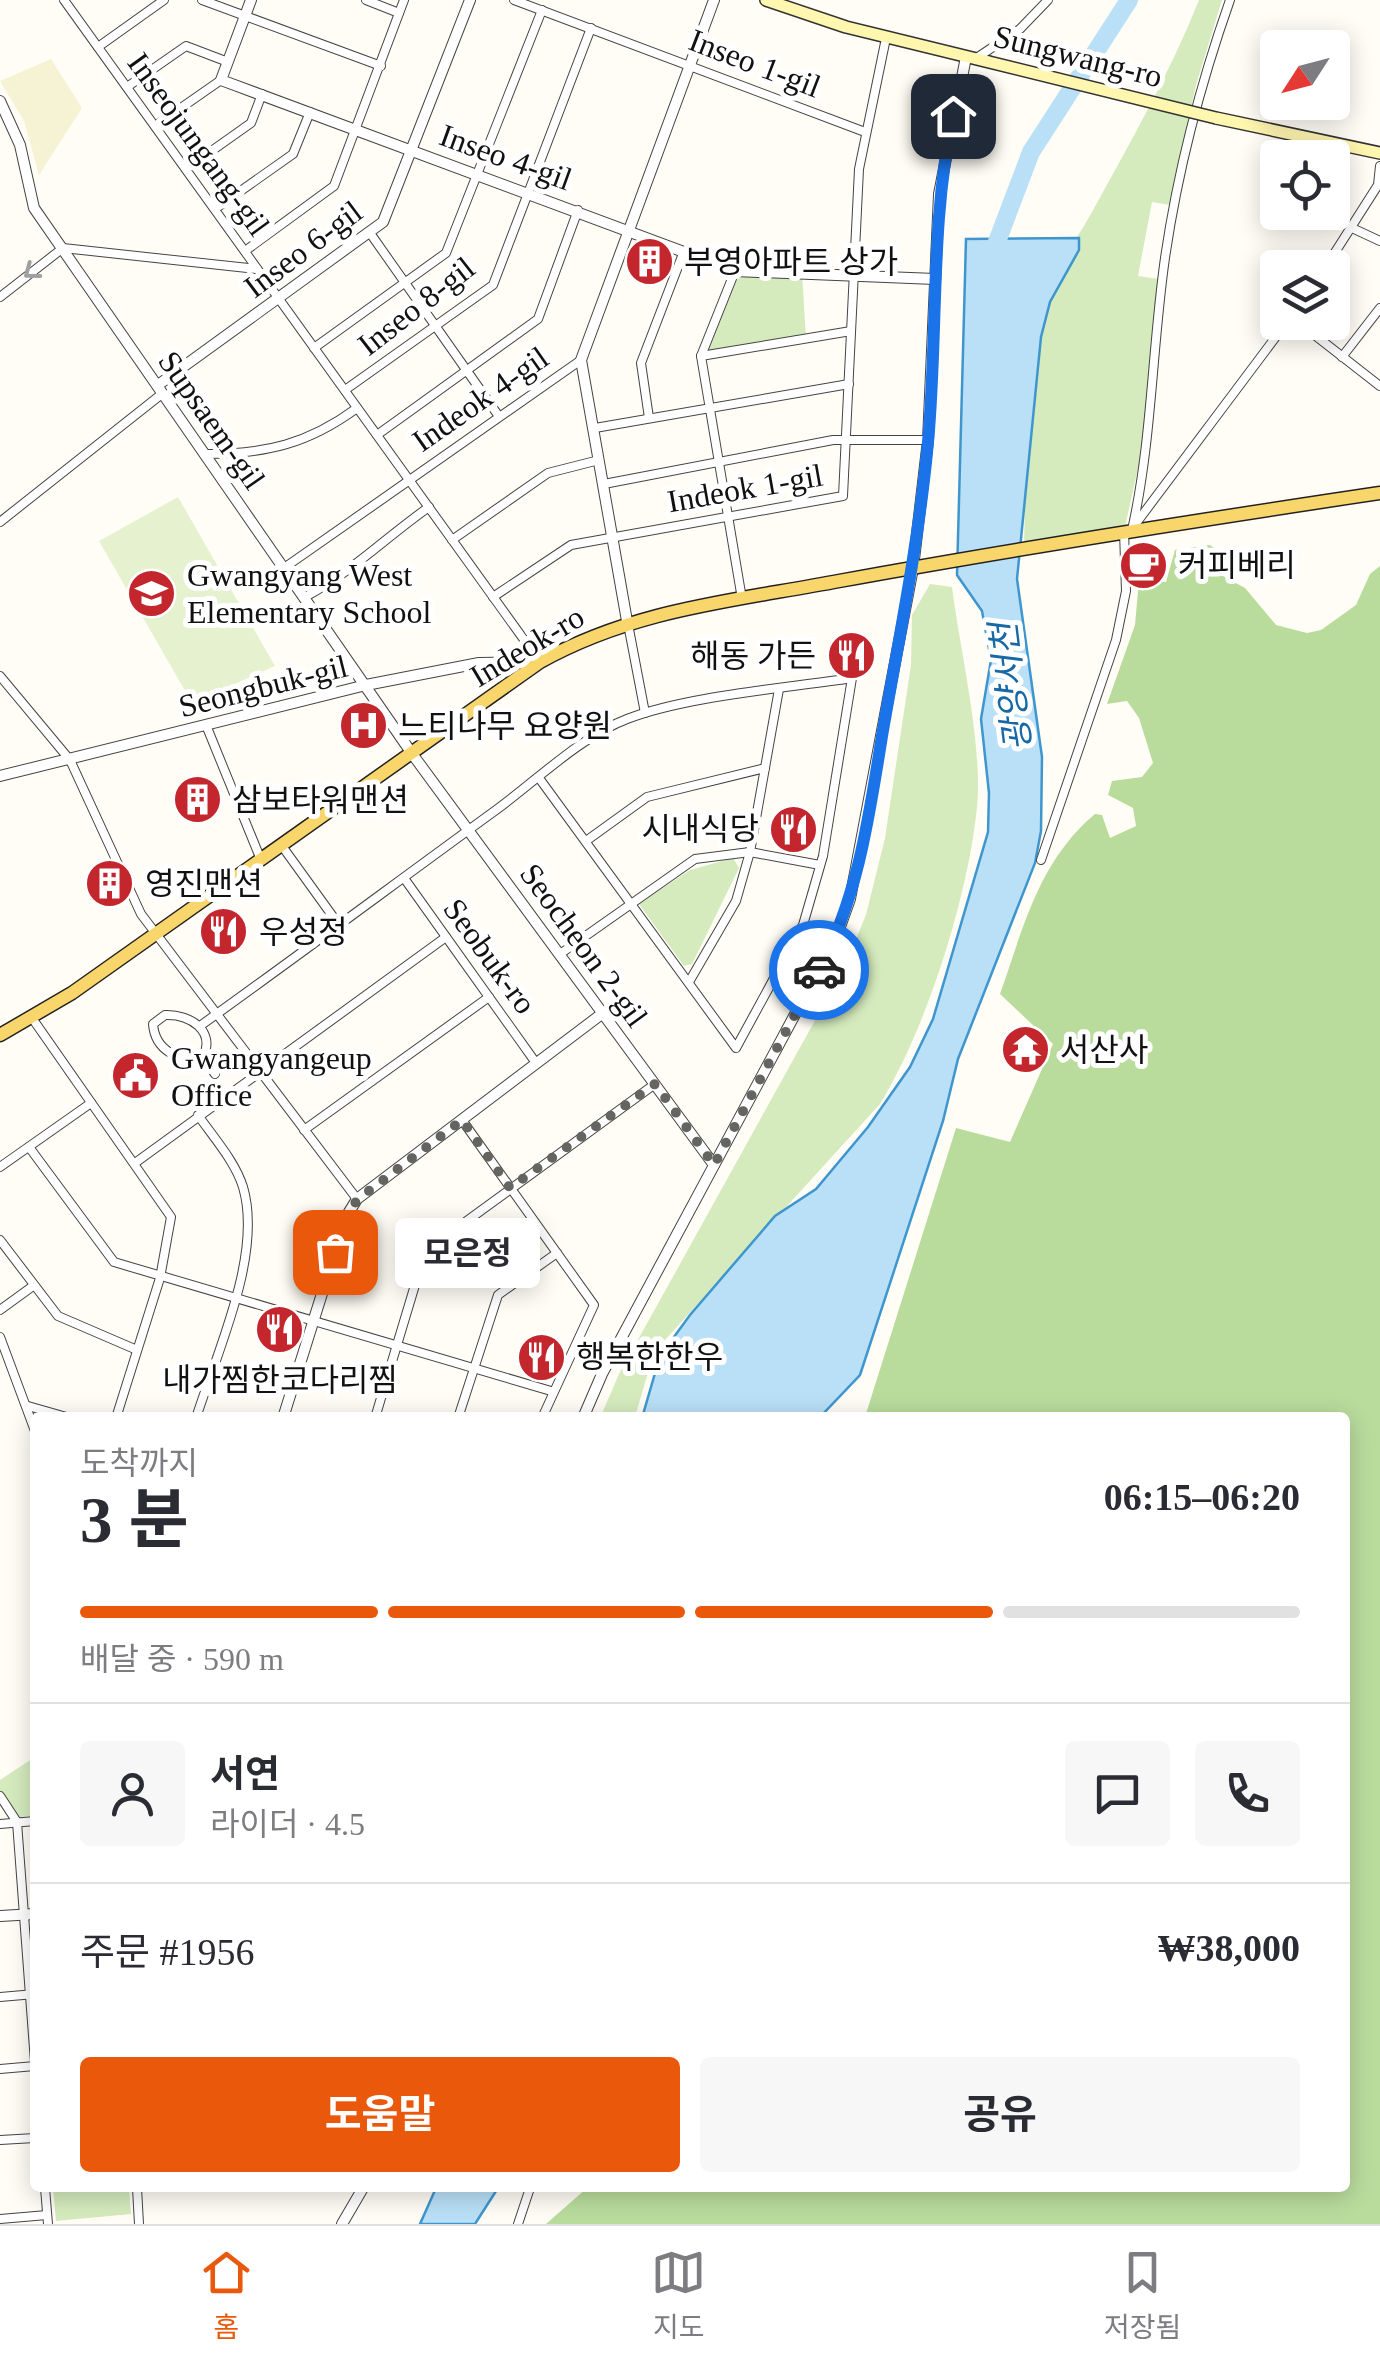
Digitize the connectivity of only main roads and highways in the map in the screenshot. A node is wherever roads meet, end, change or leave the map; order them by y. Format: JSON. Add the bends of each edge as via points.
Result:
{"nodes":[{"id":1,"x":766,"y":0,"type":"edge"},
{"id":2,"x":1380,"y":154,"type":"edge"},
{"id":3,"x":1380,"y":492,"type":"edge"},
{"id":4,"x":0,"y":1035,"type":"edge"}],
"edges":[{"from":1,"to":2,"type":"main road","name":"Sungwang-ro","bridge":true,"via":[[886,38]]},
{"from":3,"to":4,"type":"main road","name":"Indeok-ro","via":[[627,621],[540,662],[158,934]]}]}
